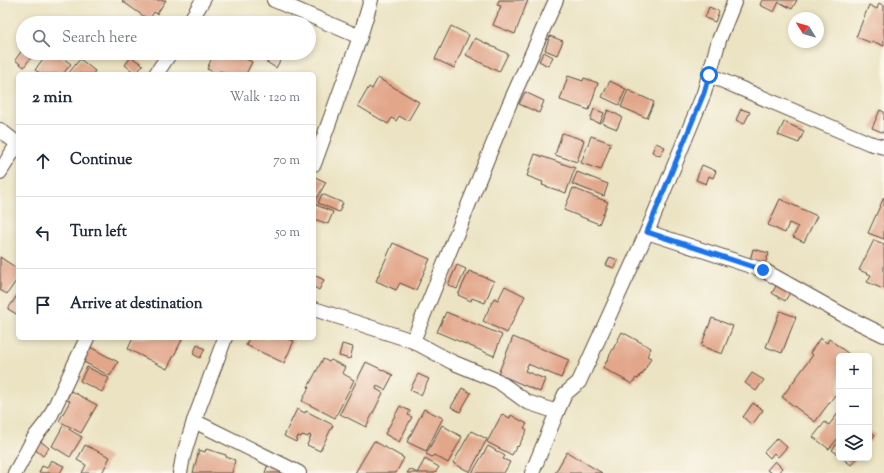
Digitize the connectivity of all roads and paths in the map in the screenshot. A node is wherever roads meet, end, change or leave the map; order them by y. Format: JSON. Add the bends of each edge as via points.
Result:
{"nodes":[{"id":1,"x":203,"y":0,"type":"edge"},
{"id":2,"x":274,"y":0,"type":"edge"},
{"id":3,"x":372,"y":0,"type":"edge"},
{"id":4,"x":556,"y":0,"type":"edge"},
{"id":5,"x":735,"y":0,"type":"edge"},
{"id":6,"x":193,"y":16,"type":"edge"},
{"id":7,"x":311,"y":16,"type":"edge"},
{"id":8,"x":316,"y":18,"type":"edge"},
{"id":9,"x":360,"y":37,"type":"junction"},
{"id":10,"x":165,"y":60,"type":"edge"},
{"id":11,"x":157,"y":72,"type":"edge"},
{"id":12,"x":709,"y":75,"type":"junction"},
{"id":13,"x":0,"y":130,"type":"edge"},
{"id":14,"x":16,"y":142,"type":"edge"},
{"id":15,"x":16,"y":147,"type":"edge"},
{"id":16,"x":884,"y":147,"type":"edge"},
{"id":17,"x":316,"y":158,"type":"edge"},
{"id":18,"x":0,"y":172,"type":"edge"},
{"id":19,"x":647,"y":232,"type":"junction"},
{"id":20,"x":316,"y":310,"type":"edge"},
{"id":21,"x":884,"y":335,"type":"edge"},
{"id":22,"x":86,"y":340,"type":"edge"},
{"id":23,"x":224,"y":340,"type":"edge"},
{"id":24,"x":413,"y":341,"type":"junction"},
{"id":25,"x":557,"y":412,"type":"junction"},
{"id":26,"x":194,"y":421,"type":"junction"},
{"id":27,"x":15,"y":473,"type":"edge"},
{"id":28,"x":180,"y":473,"type":"edge"},
{"id":29,"x":299,"y":473,"type":"edge"},
{"id":30,"x":532,"y":473,"type":"edge"}],
"edges":[{"from":1,"to":6,"type":"street"},
{"from":2,"to":7,"type":"street"},
{"from":3,"to":9,"type":"street"},
{"from":4,"to":24,"type":"street","via":[[508,105]]},
{"from":5,"to":12,"type":"street","via":[[719,40]]},
{"from":8,"to":9,"type":"street"},
{"from":9,"to":17,"type":"street"},
{"from":10,"to":11,"type":"street"},
{"from":12,"to":16,"type":"street","via":[[869,143]]},
{"from":12,"to":19,"type":"street"},
{"from":13,"to":14,"type":"street"},
{"from":15,"to":18,"type":"street"},
{"from":19,"to":21,"type":"street","via":[[763,270]]},
{"from":19,"to":25,"type":"street","via":[[578,382],[565,394]]},
{"from":20,"to":24,"type":"street"},
{"from":22,"to":27,"type":"street","via":[[49,419],[34,438]]},
{"from":23,"to":26,"type":"street"},
{"from":24,"to":25,"type":"street","via":[[452,362],[498,381],[527,402]]},
{"from":25,"to":30,"type":"street"},
{"from":26,"to":28,"type":"street"},
{"from":26,"to":29,"type":"street"}]}
